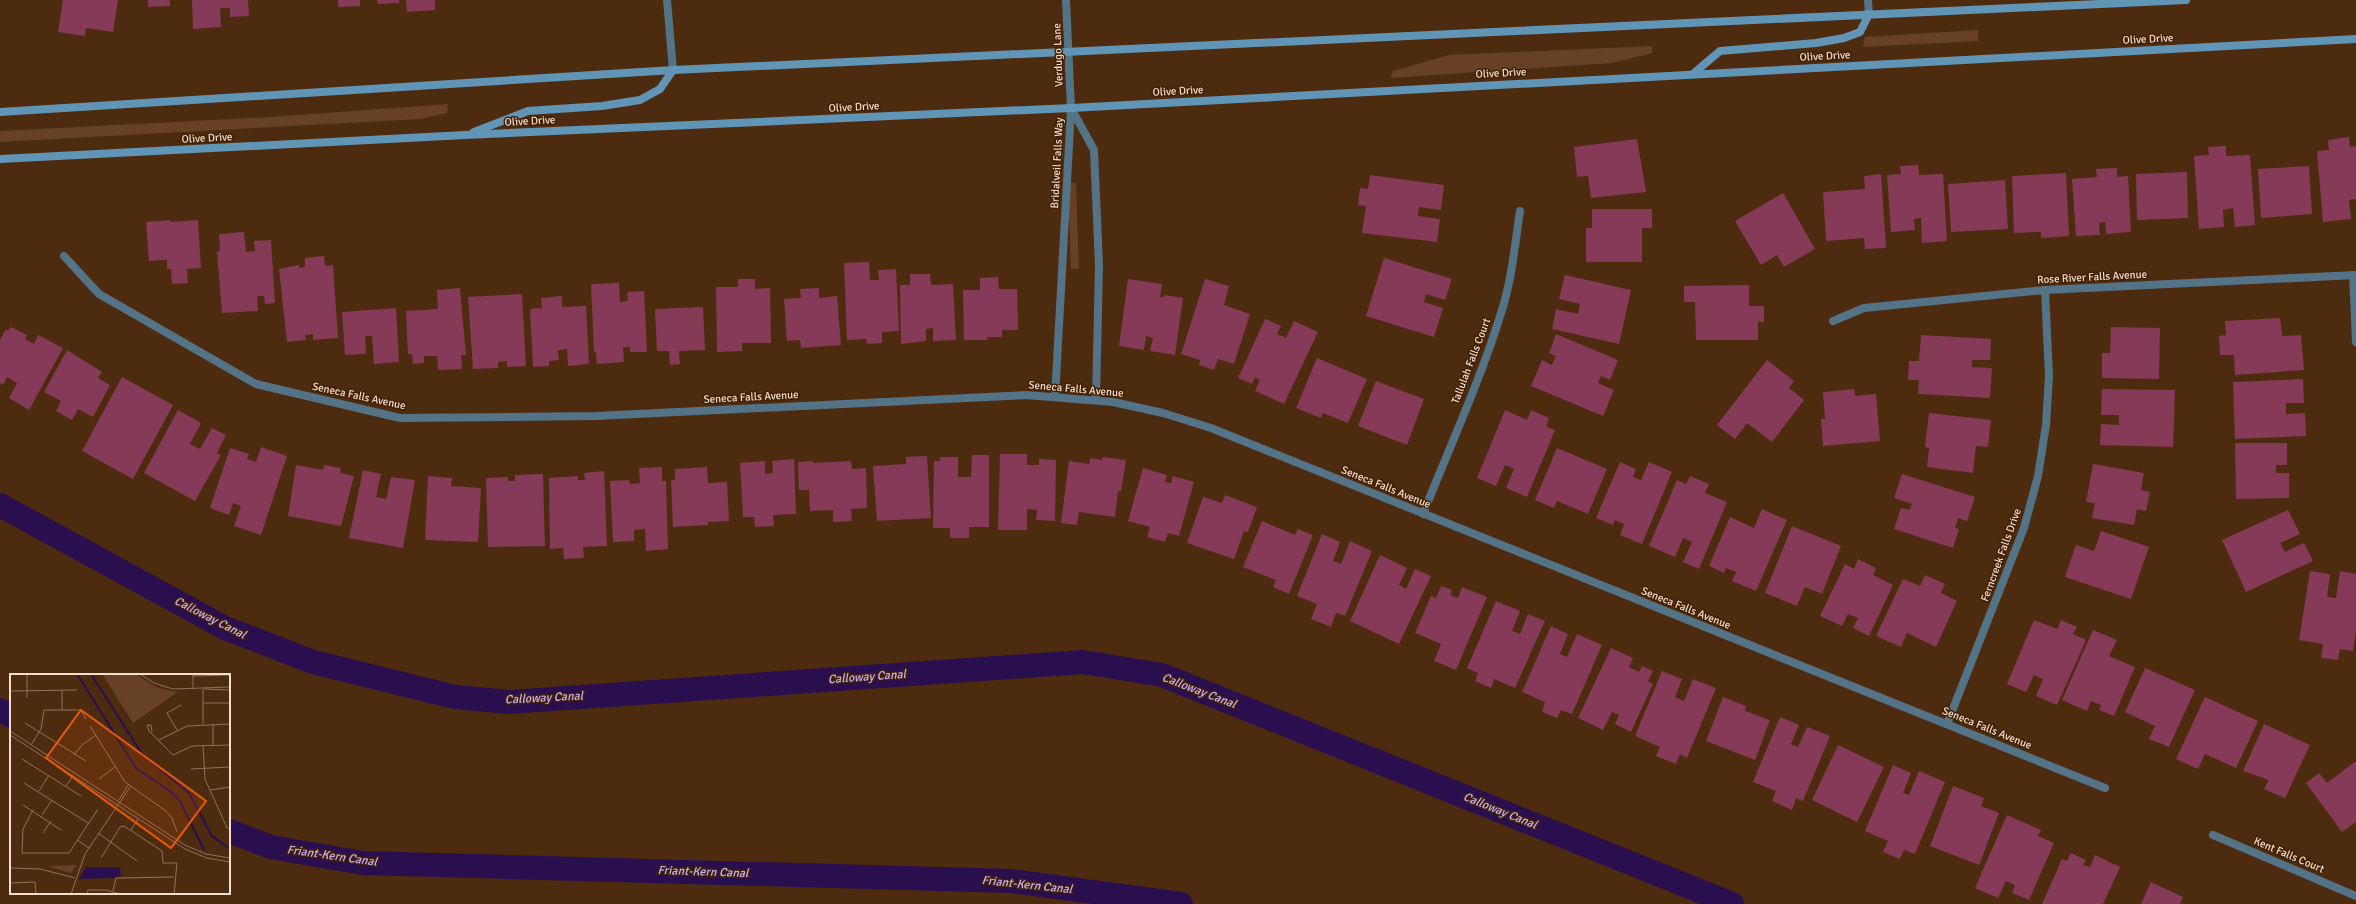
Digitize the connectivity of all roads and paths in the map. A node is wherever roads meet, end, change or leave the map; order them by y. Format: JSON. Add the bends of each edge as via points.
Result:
{"nodes":[{"id":1,"x":667,"y":0,"type":"edge"},
{"id":2,"x":1066,"y":0,"type":"edge"},
{"id":3,"x":1868,"y":0,"type":"edge"},
{"id":4,"x":2186,"y":0,"type":"edge"},
{"id":5,"x":1869,"y":14,"type":"junction"},
{"id":6,"x":2356,"y":39,"type":"edge"},
{"id":7,"x":1069,"y":53,"type":"junction"},
{"id":8,"x":673,"y":70,"type":"junction"},
{"id":9,"x":1694,"y":74,"type":"junction"},
{"id":10,"x":1071,"y":108,"type":"junction"},
{"id":11,"x":0,"y":112,"type":"edge"},
{"id":12,"x":466,"y":135,"type":"junction"},
{"id":13,"x":0,"y":159,"type":"edge"},
{"id":14,"x":1520,"y":212,"type":"dead end"},
{"id":15,"x":64,"y":256,"type":"dead end"},
{"id":16,"x":2354,"y":275,"type":"edge"},
{"id":17,"x":2045,"y":290,"type":"junction"},
{"id":18,"x":1833,"y":321,"type":"dead end"},
{"id":19,"x":2356,"y":342,"type":"edge"},
{"id":20,"x":1055,"y":397,"type":"junction"},
{"id":21,"x":1096,"y":400,"type":"junction"},
{"id":22,"x":1423,"y":514,"type":"junction"},
{"id":23,"x":1947,"y":724,"type":"junction"},
{"id":24,"x":2105,"y":788,"type":"dead end"},
{"id":25,"x":2213,"y":835,"type":"dead end"},
{"id":26,"x":2356,"y":896,"type":"edge"}],
"edges":[{"from":1,"to":8,"type":"street"},
{"from":2,"to":7,"type":"street","name":"Verdugo Lane"},
{"from":3,"to":5,"type":"street"},
{"from":4,"to":5,"type":"main road"},
{"from":5,"to":7,"type":"main road"},
{"from":5,"to":9,"type":"main road","via":[[1860,32],[1844,38],[1816,43],[1720,51]]},
{"from":6,"to":9,"type":"main road","name":"Olive Drive"},
{"from":7,"to":8,"type":"main road"},
{"from":7,"to":10,"type":"street","name":"Verdugo Lane"},
{"from":8,"to":11,"type":"main road"},
{"from":8,"to":12,"type":"main road","via":[[660,89],[640,100],[528,112]]},
{"from":9,"to":10,"type":"main road","name":"Olive Drive"},
{"from":10,"to":12,"type":"main road","name":"Olive Drive"},
{"from":10,"to":20,"type":"street","name":"Bridalveil Falls Way"},
{"from":10,"to":21,"type":"street","name":"Bridalveil Falls Way","via":[[1094,150],[1099,265]]},
{"from":12,"to":13,"type":"main road","name":"Olive Drive"},
{"from":14,"to":22,"type":"street","name":"Tallulah Falls Court","via":[[1514,259],[1502,309],[1485,359]]},
{"from":15,"to":20,"type":"street","name":"Seneca Falls Avenue","via":[[99,294],[256,384],[400,418],[596,416],[1026,395]]},
{"from":16,"to":17,"type":"street","name":"Rose River Falls Avenue"},
{"from":16,"to":19,"type":"street"},
{"from":17,"to":18,"type":"street","name":"Rose River Falls Avenue","via":[[1864,308]]},
{"from":17,"to":23,"type":"street","name":"Ferncreek Falls Drive","via":[[2049,376],[2046,425],[2038,476],[2024,528]]},
{"from":20,"to":21,"type":"street","name":"Seneca Falls Avenue"},
{"from":21,"to":22,"type":"street","name":"Seneca Falls Avenue","via":[[1164,413],[1211,428]]},
{"from":22,"to":23,"type":"street","name":"Seneca Falls Avenue"},
{"from":23,"to":24,"type":"street","name":"Seneca Falls Avenue"},
{"from":25,"to":26,"type":"street","name":"Kent Falls Court"}]}
